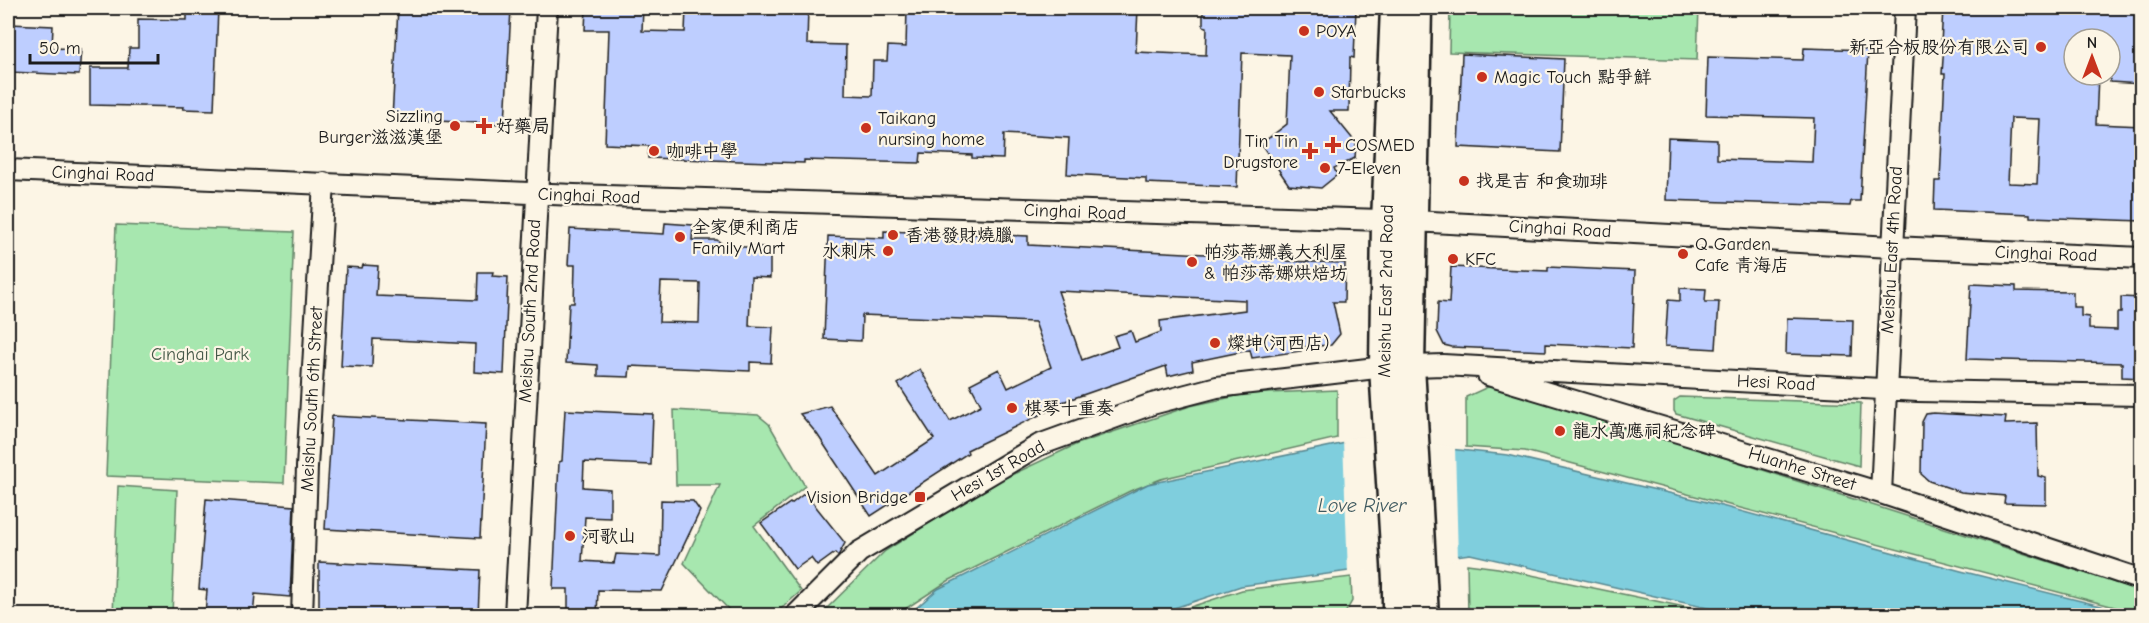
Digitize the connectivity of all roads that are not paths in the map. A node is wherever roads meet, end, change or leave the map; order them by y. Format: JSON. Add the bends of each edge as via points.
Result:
{"nodes":[{"id":1,"x":547,"y":8,"type":"edge"},
{"id":2,"x":1395,"y":8,"type":"edge"},
{"id":3,"x":1417,"y":8,"type":"edge"},
{"id":4,"x":1905,"y":8,"type":"edge"},
{"id":5,"x":8,"y":170,"type":"edge"},
{"id":6,"x":324,"y":183,"type":"junction"},
{"id":7,"x":537,"y":194,"type":"junction"},
{"id":8,"x":1399,"y":222,"type":"junction"},
{"id":9,"x":1892,"y":247,"type":"junction"},
{"id":10,"x":2142,"y":258,"type":"edge"},
{"id":11,"x":1460,"y":366,"type":"junction"},
{"id":12,"x":1398,"y":380,"type":"junction"},
{"id":13,"x":1886,"y":389,"type":"junction"},
{"id":14,"x":2142,"y":395,"type":"edge"},
{"id":15,"x":1881,"y":493,"type":"junction"},
{"id":16,"x":2142,"y":580,"type":"edge"},
{"id":17,"x":1410,"y":582,"type":"junction"},
{"id":18,"x":302,"y":615,"type":"edge"},
{"id":19,"x":515,"y":615,"type":"edge"},
{"id":20,"x":795,"y":615,"type":"edge"},
{"id":21,"x":1397,"y":615,"type":"edge"},
{"id":22,"x":1424,"y":615,"type":"edge"}],
"edges":[{"from":1,"to":7,"type":"street","name":"Meishu South 2nd Road"},
{"from":2,"to":8,"type":"street","name":"Meishu East 2nd Road"},
{"from":3,"to":8,"type":"street","name":"Meishu East 2nd Road"},
{"from":4,"to":9,"type":"street","name":"Meishu East 4th Road"},
{"from":5,"to":6,"type":"street","name":"Cinghai Road"},
{"from":6,"to":7,"type":"street","name":"Cinghai Road"},
{"from":6,"to":18,"type":"street","name":"Meishu South 6th Street"},
{"from":7,"to":8,"type":"street","name":"Cinghai Road"},
{"from":7,"to":19,"type":"street","name":"Meishu South 2nd Road"},
{"from":8,"to":9,"type":"street","name":"Cinghai Road"},
{"from":8,"to":12,"type":"street","name":"Meishu East 2nd Road"},
{"from":9,"to":10,"type":"street","name":"Cinghai Road"},
{"from":9,"to":13,"type":"street","name":"Meishu East 4th Road"},
{"from":11,"to":12,"type":"street","name":"Hesi Road"},
{"from":11,"to":13,"type":"street","name":"Hesi Road"},
{"from":11,"to":15,"type":"street","name":"Huanhe Street"},
{"from":12,"to":17,"type":"street","name":"Meishu East 2nd Road"},
{"from":12,"to":20,"type":"street","name":"Hesi 1st Road","via":[[1217,387],[1152,404],[1039,445],[859,552]]},
{"from":13,"to":14,"type":"street","name":"Hesi Road"},
{"from":13,"to":15,"type":"street","name":"Meishu East 4th Road"},
{"from":15,"to":16,"type":"street","name":"Huanhe Street"},
{"from":17,"to":21,"type":"street"},
{"from":17,"to":22,"type":"street"}]}
